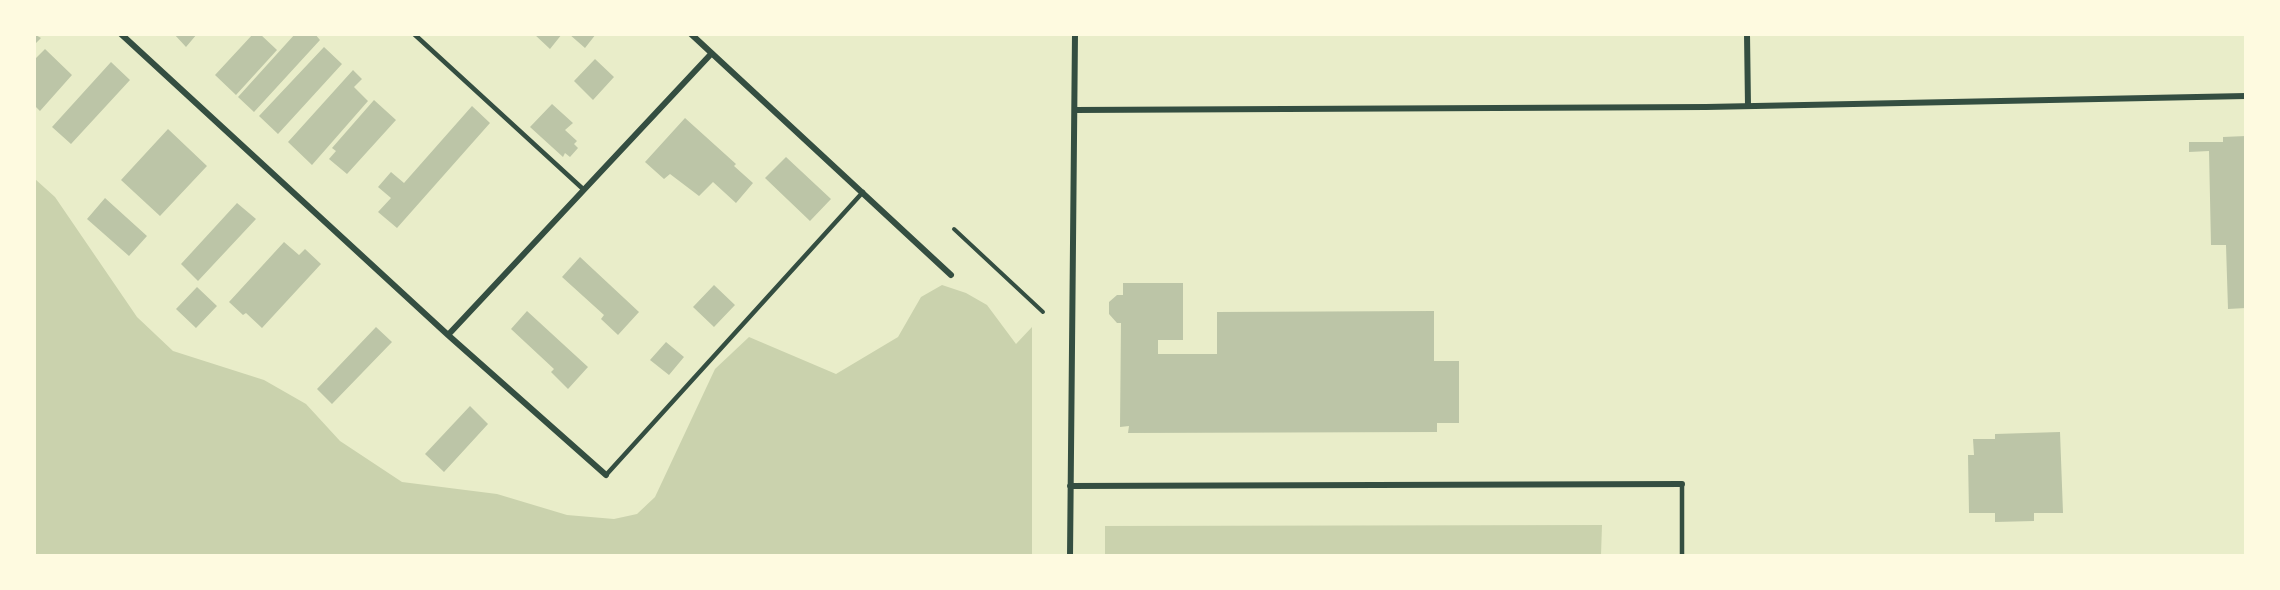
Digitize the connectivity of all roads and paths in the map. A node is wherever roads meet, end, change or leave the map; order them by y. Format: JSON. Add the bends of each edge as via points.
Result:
{"nodes":[{"id":1,"x":121,"y":34,"type":"edge"},
{"id":2,"x":414,"y":34,"type":"edge"},
{"id":3,"x":691,"y":34,"type":"edge"},
{"id":4,"x":1075,"y":34,"type":"edge"},
{"id":5,"x":1747,"y":34,"type":"edge"},
{"id":6,"x":711,"y":54,"type":"junction"},
{"id":7,"x":2246,"y":96,"type":"edge"},
{"id":8,"x":1748,"y":106,"type":"junction"},
{"id":9,"x":1075,"y":110,"type":"junction"},
{"id":10,"x":583,"y":189,"type":"junction"},
{"id":11,"x":863,"y":192,"type":"junction"},
{"id":12,"x":954,"y":229,"type":"dead end"},
{"id":13,"x":951,"y":274,"type":"dead end"},
{"id":14,"x":1043,"y":312,"type":"dead end"},
{"id":15,"x":448,"y":335,"type":"junction"},
{"id":16,"x":606,"y":475,"type":"joint"},
{"id":17,"x":1682,"y":484,"type":"joint"},
{"id":18,"x":1070,"y":486,"type":"junction"},
{"id":19,"x":1070,"y":555,"type":"edge"},
{"id":20,"x":1682,"y":555,"type":"edge"}],
"edges":[{"from":1,"to":15,"type":"street"},
{"from":2,"to":10,"type":"lane"},
{"from":3,"to":6,"type":"street"},
{"from":4,"to":9,"type":"street"},
{"from":5,"to":8,"type":"street"},
{"from":6,"to":10,"type":"street"},
{"from":6,"to":11,"type":"street"},
{"from":7,"to":8,"type":"street"},
{"from":8,"to":9,"type":"street"},
{"from":9,"to":18,"type":"street"},
{"from":10,"to":15,"type":"street"},
{"from":11,"to":13,"type":"street"},
{"from":11,"to":16,"type":"lane"},
{"from":12,"to":14,"type":"path"},
{"from":15,"to":16,"type":"street"},
{"from":17,"to":18,"type":"street"},
{"from":17,"to":20,"type":"lane"},
{"from":18,"to":19,"type":"street"}]}
